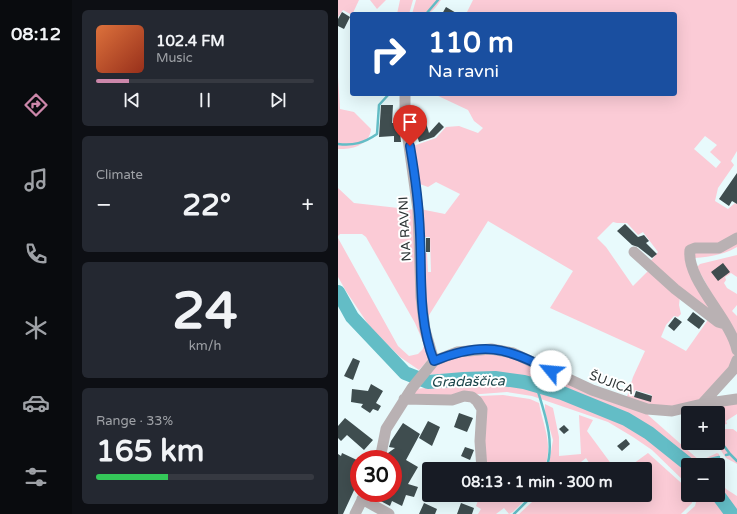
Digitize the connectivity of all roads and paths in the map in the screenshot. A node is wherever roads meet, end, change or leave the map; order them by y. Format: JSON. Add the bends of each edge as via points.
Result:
{"nodes":[{"id":1,"x":405,"y":96,"type":"edge"},
{"id":2,"x":737,"y":238,"type":"edge"},
{"id":3,"x":634,"y":252,"type":"dead end"},
{"id":4,"x":725,"y":324,"type":"junction"},
{"id":5,"x":737,"y":350,"type":"edge"},
{"id":6,"x":737,"y":360,"type":"edge"},
{"id":7,"x":431,"y":364,"type":"junction"},
{"id":8,"x":404,"y":399,"type":"junction"},
{"id":9,"x":737,"y":399,"type":"edge"},
{"id":10,"x":702,"y":404,"type":"junction"},
{"id":11,"x":382,"y":450,"type":"edge"},
{"id":12,"x":481,"y":462,"type":"edge"},
{"id":13,"x":361,"y":502,"type":"edge"},
{"id":14,"x":372,"y":502,"type":"edge"},
{"id":15,"x":355,"y":514,"type":"edge"},
{"id":16,"x":389,"y":514,"type":"edge"}],
"edges":[{"from":1,"to":7,"type":"street","name":"NA RAVNI","via":[[405,117],[418,210],[421,297]]},
{"from":2,"to":4,"type":"street","via":[[719,248],[695,248],[690,250],[689,256],[696,277]]},
{"from":3,"to":4,"type":"street","via":[[675,289],[718,322]]},
{"from":4,"to":5,"type":"street"},
{"from":6,"to":10,"type":"street","via":[[733,370]]},
{"from":7,"to":8,"type":"street"},
{"from":7,"to":10,"type":"street","name":"ŠUJICA","via":[[457,352],[491,348],[513,353],[573,382],[647,409],[672,411]]},
{"from":8,"to":11,"type":"street","via":[[386,429]]},
{"from":8,"to":12,"type":"street","via":[[452,400],[464,396],[477,401],[482,409]]},
{"from":9,"to":10,"type":"street","name":"ŠUJICA"},
{"from":13,"to":15,"type":"street"},
{"from":14,"to":16,"type":"street"}]}
